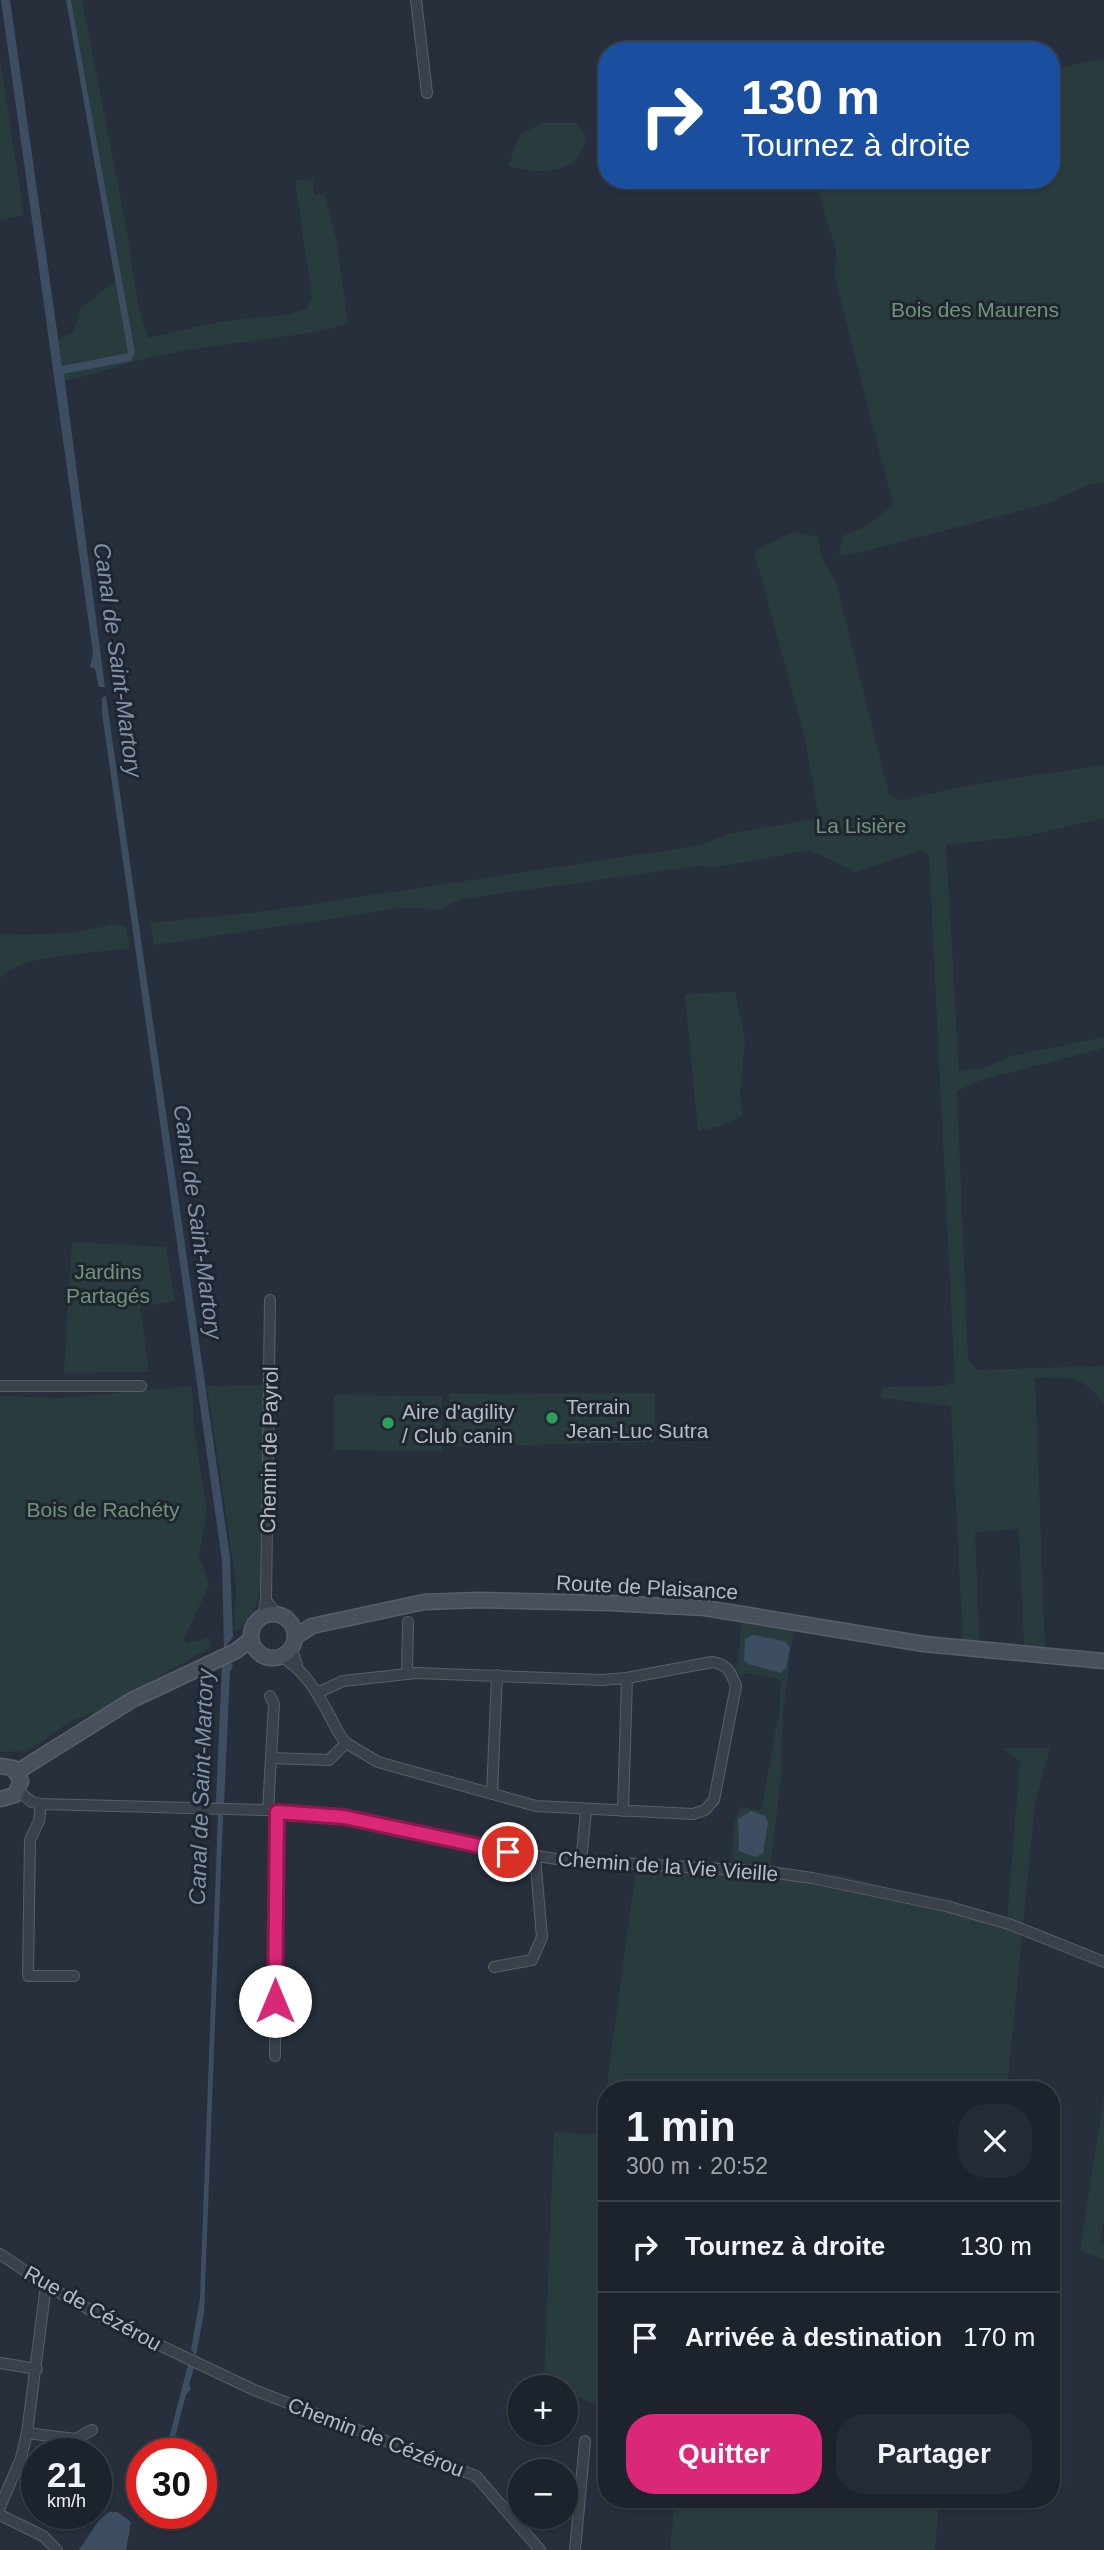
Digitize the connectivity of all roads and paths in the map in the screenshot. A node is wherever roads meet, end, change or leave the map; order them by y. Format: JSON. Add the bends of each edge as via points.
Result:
{"nodes":[{"id":1,"x":416,"y":0,"type":"edge"},
{"id":2,"x":427,"y":93,"type":"dead end"},
{"id":3,"x":270,"y":1300,"type":"dead end"},
{"id":4,"x":0,"y":1386,"type":"edge"},
{"id":5,"x":141,"y":1386,"type":"dead end"},
{"id":6,"x":270,"y":1615,"type":"junction"},
{"id":7,"x":408,"y":1622,"type":"dead end"},
{"id":8,"x":289,"y":1641,"type":"junction"},
{"id":9,"x":253,"y":1644,"type":"junction"},
{"id":10,"x":1104,"y":1661,"type":"edge"},
{"id":11,"x":407,"y":1674,"type":"junction"},
{"id":12,"x":497,"y":1675,"type":"junction"},
{"id":13,"x":627,"y":1678,"type":"junction"},
{"id":14,"x":317,"y":1693,"type":"junction"},
{"id":15,"x":270,"y":1696,"type":"dead end"},
{"id":16,"x":346,"y":1743,"type":"junction"},
{"id":17,"x":271,"y":1758,"type":"junction"},
{"id":18,"x":0,"y":1766,"type":"edge"},
{"id":19,"x":17,"y":1772,"type":"junction"},
{"id":20,"x":18,"y":1791,"type":"junction"},
{"id":21,"x":492,"y":1794,"type":"junction"},
{"id":22,"x":0,"y":1799,"type":"edge"},
{"id":23,"x":41,"y":1804,"type":"junction"},
{"id":24,"x":272,"y":1811,"type":"junction"},
{"id":25,"x":586,"y":1811,"type":"junction"},
{"id":26,"x":623,"y":1811,"type":"junction"},
{"id":27,"x":535,"y":1856,"type":"junction"},
{"id":28,"x":581,"y":1862,"type":"junction"},
{"id":29,"x":1104,"y":1962,"type":"edge"},
{"id":30,"x":494,"y":1967,"type":"dead end"},
{"id":31,"x":74,"y":1976,"type":"dead end"},
{"id":32,"x":275,"y":2056,"type":"dead end"},
{"id":33,"x":0,"y":2254,"type":"edge"},
{"id":34,"x":46,"y":2285,"type":"junction"},
{"id":35,"x":192,"y":2360,"type":"joint"},
{"id":36,"x":0,"y":2363,"type":"edge"},
{"id":37,"x":37,"y":2369,"type":"junction"},
{"id":38,"x":92,"y":2430,"type":"dead end"},
{"id":39,"x":27,"y":2433,"type":"junction"},
{"id":40,"x":585,"y":2441,"type":"dead end"},
{"id":41,"x":0,"y":2507,"type":"edge"},
{"id":42,"x":0,"y":2515,"type":"edge"},
{"id":43,"x":57,"y":2550,"type":"edge"},
{"id":44,"x":540,"y":2550,"type":"edge"},
{"id":45,"x":575,"y":2550,"type":"edge"}],
"edges":[{"from":1,"to":2,"type":"street"},
{"from":3,"to":6,"type":"street","name":"Chemin de Payrol","via":[[266,1600]]},
{"from":4,"to":5,"type":"street"},
{"from":6,"to":8,"type":"main road"},
{"from":6,"to":9,"type":"main road","via":[[253,1626]]},
{"from":7,"to":11,"type":"street"},
{"from":8,"to":9,"type":"main road","via":[[263,1656]]},
{"from":8,"to":10,"type":"main road","name":"Route de Plaisance","via":[[312,1626],[446,1600],[731,1611],[936,1646]]},
{"from":8,"to":14,"type":"street","via":[[297,1665]]},
{"from":9,"to":19,"type":"main road","via":[[132,1700]]},
{"from":11,"to":12,"type":"street"},
{"from":11,"to":14,"type":"street","via":[[343,1681]]},
{"from":12,"to":13,"type":"street"},
{"from":12,"to":21,"type":"street"},
{"from":13,"to":26,"type":"street"},
{"from":13,"to":26,"type":"street","via":[[712,1662],[722,1663],[736,1686],[714,1800],[705,1810],[693,1814]]},
{"from":14,"to":16,"type":"street"},
{"from":15,"to":17,"type":"street","via":[[274,1704]]},
{"from":16,"to":17,"type":"street","via":[[329,1759]]},
{"from":16,"to":21,"type":"street","via":[[378,1762]]},
{"from":17,"to":24,"type":"street"},
{"from":18,"to":19,"type":"main road"},
{"from":19,"to":20,"type":"main road","via":[[21,1781]]},
{"from":20,"to":22,"type":"main road"},
{"from":20,"to":23,"type":"street","name":"Chemin de la Vie Vieille"},
{"from":21,"to":25,"type":"street","via":[[536,1806]]},
{"from":23,"to":24,"type":"street","name":"Chemin de la Vie Vieille"},
{"from":23,"to":31,"type":"street","via":[[30,1840],[27,1976]]},
{"from":24,"to":27,"type":"street","name":"Chemin de la Vie Vieille","via":[[344,1817]]},
{"from":24,"to":32,"type":"street"},
{"from":25,"to":26,"type":"street"},
{"from":25,"to":28,"type":"street"},
{"from":27,"to":28,"type":"street","name":"Chemin de la Vie Vieille"},
{"from":27,"to":30,"type":"street","via":[[542,1937],[532,1960]]},
{"from":28,"to":29,"type":"street","name":"Chemin de la Vie Vieille","via":[[770,1872],[879,1890],[1009,1924]]},
{"from":33,"to":34,"type":"street","name":"Rue de Cézérou"},
{"from":34,"to":35,"type":"street","name":"Rue de Cézérou"},
{"from":34,"to":37,"type":"street"},
{"from":35,"to":44,"type":"street","name":"Chemin de Cézérou","via":[[274,2398],[476,2476]]},
{"from":36,"to":37,"type":"street"},
{"from":37,"to":39,"type":"street"},
{"from":38,"to":39,"type":"street","via":[[75,2439]]},
{"from":39,"to":41,"type":"street"},
{"from":40,"to":45,"type":"street"},
{"from":42,"to":43,"type":"street","via":[[43,2536]]}]}
